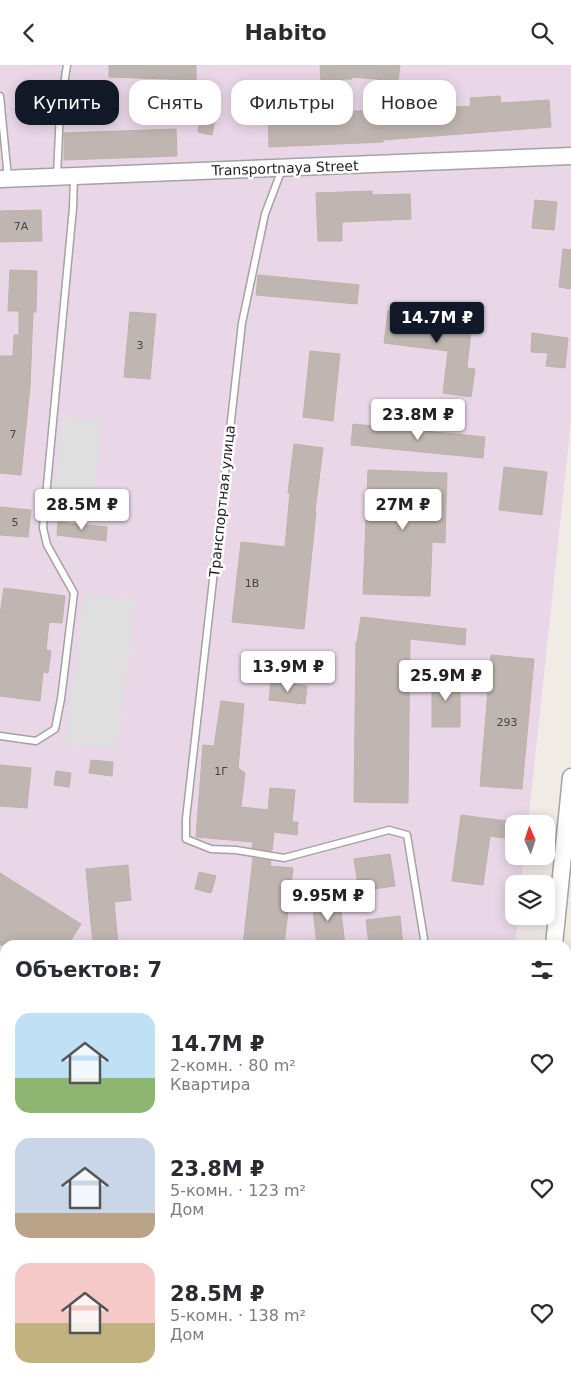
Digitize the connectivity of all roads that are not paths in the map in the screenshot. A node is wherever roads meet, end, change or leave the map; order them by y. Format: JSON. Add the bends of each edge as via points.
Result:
{"nodes":[{"id":1,"x":67,"y":65,"type":"edge"},
{"id":2,"x":0,"y":96,"type":"edge"},
{"id":3,"x":571,"y":156,"type":"edge"},
{"id":4,"x":282,"y":168,"type":"junction"},
{"id":5,"x":74,"y":176,"type":"junction"},
{"id":6,"x":57,"y":177,"type":"junction"},
{"id":7,"x":4,"y":179,"type":"edge"},
{"id":8,"x":0,"y":736,"type":"edge"},
{"id":9,"x":571,"y":777,"type":"edge"},
{"id":10,"x":424,"y":940,"type":"edge"},
{"id":11,"x":554,"y":940,"type":"edge"}],
"edges":[{"from":1,"to":6,"type":"lane","via":[[60,110]]},
{"from":2,"to":7,"type":"lane"},
{"from":3,"to":4,"type":"street","name":"Transportnaya Street"},
{"from":4,"to":5,"type":"street","name":"Transportnaya Street"},
{"from":4,"to":10,"type":"lane","name":"Транспортная улица","via":[[265,215],[242,323],[186,839],[211,849],[284,858],[388,830],[407,835]]},
{"from":5,"to":6,"type":"street","name":"Transportnaya Street"},
{"from":5,"to":8,"type":"lane","via":[[43,528],[47,545],[74,593],[61,699],[55,729],[43,737],[36,741]]},
{"from":6,"to":7,"type":"street","name":"Transportnaya Street"},
{"from":9,"to":11,"type":"street"}]}
